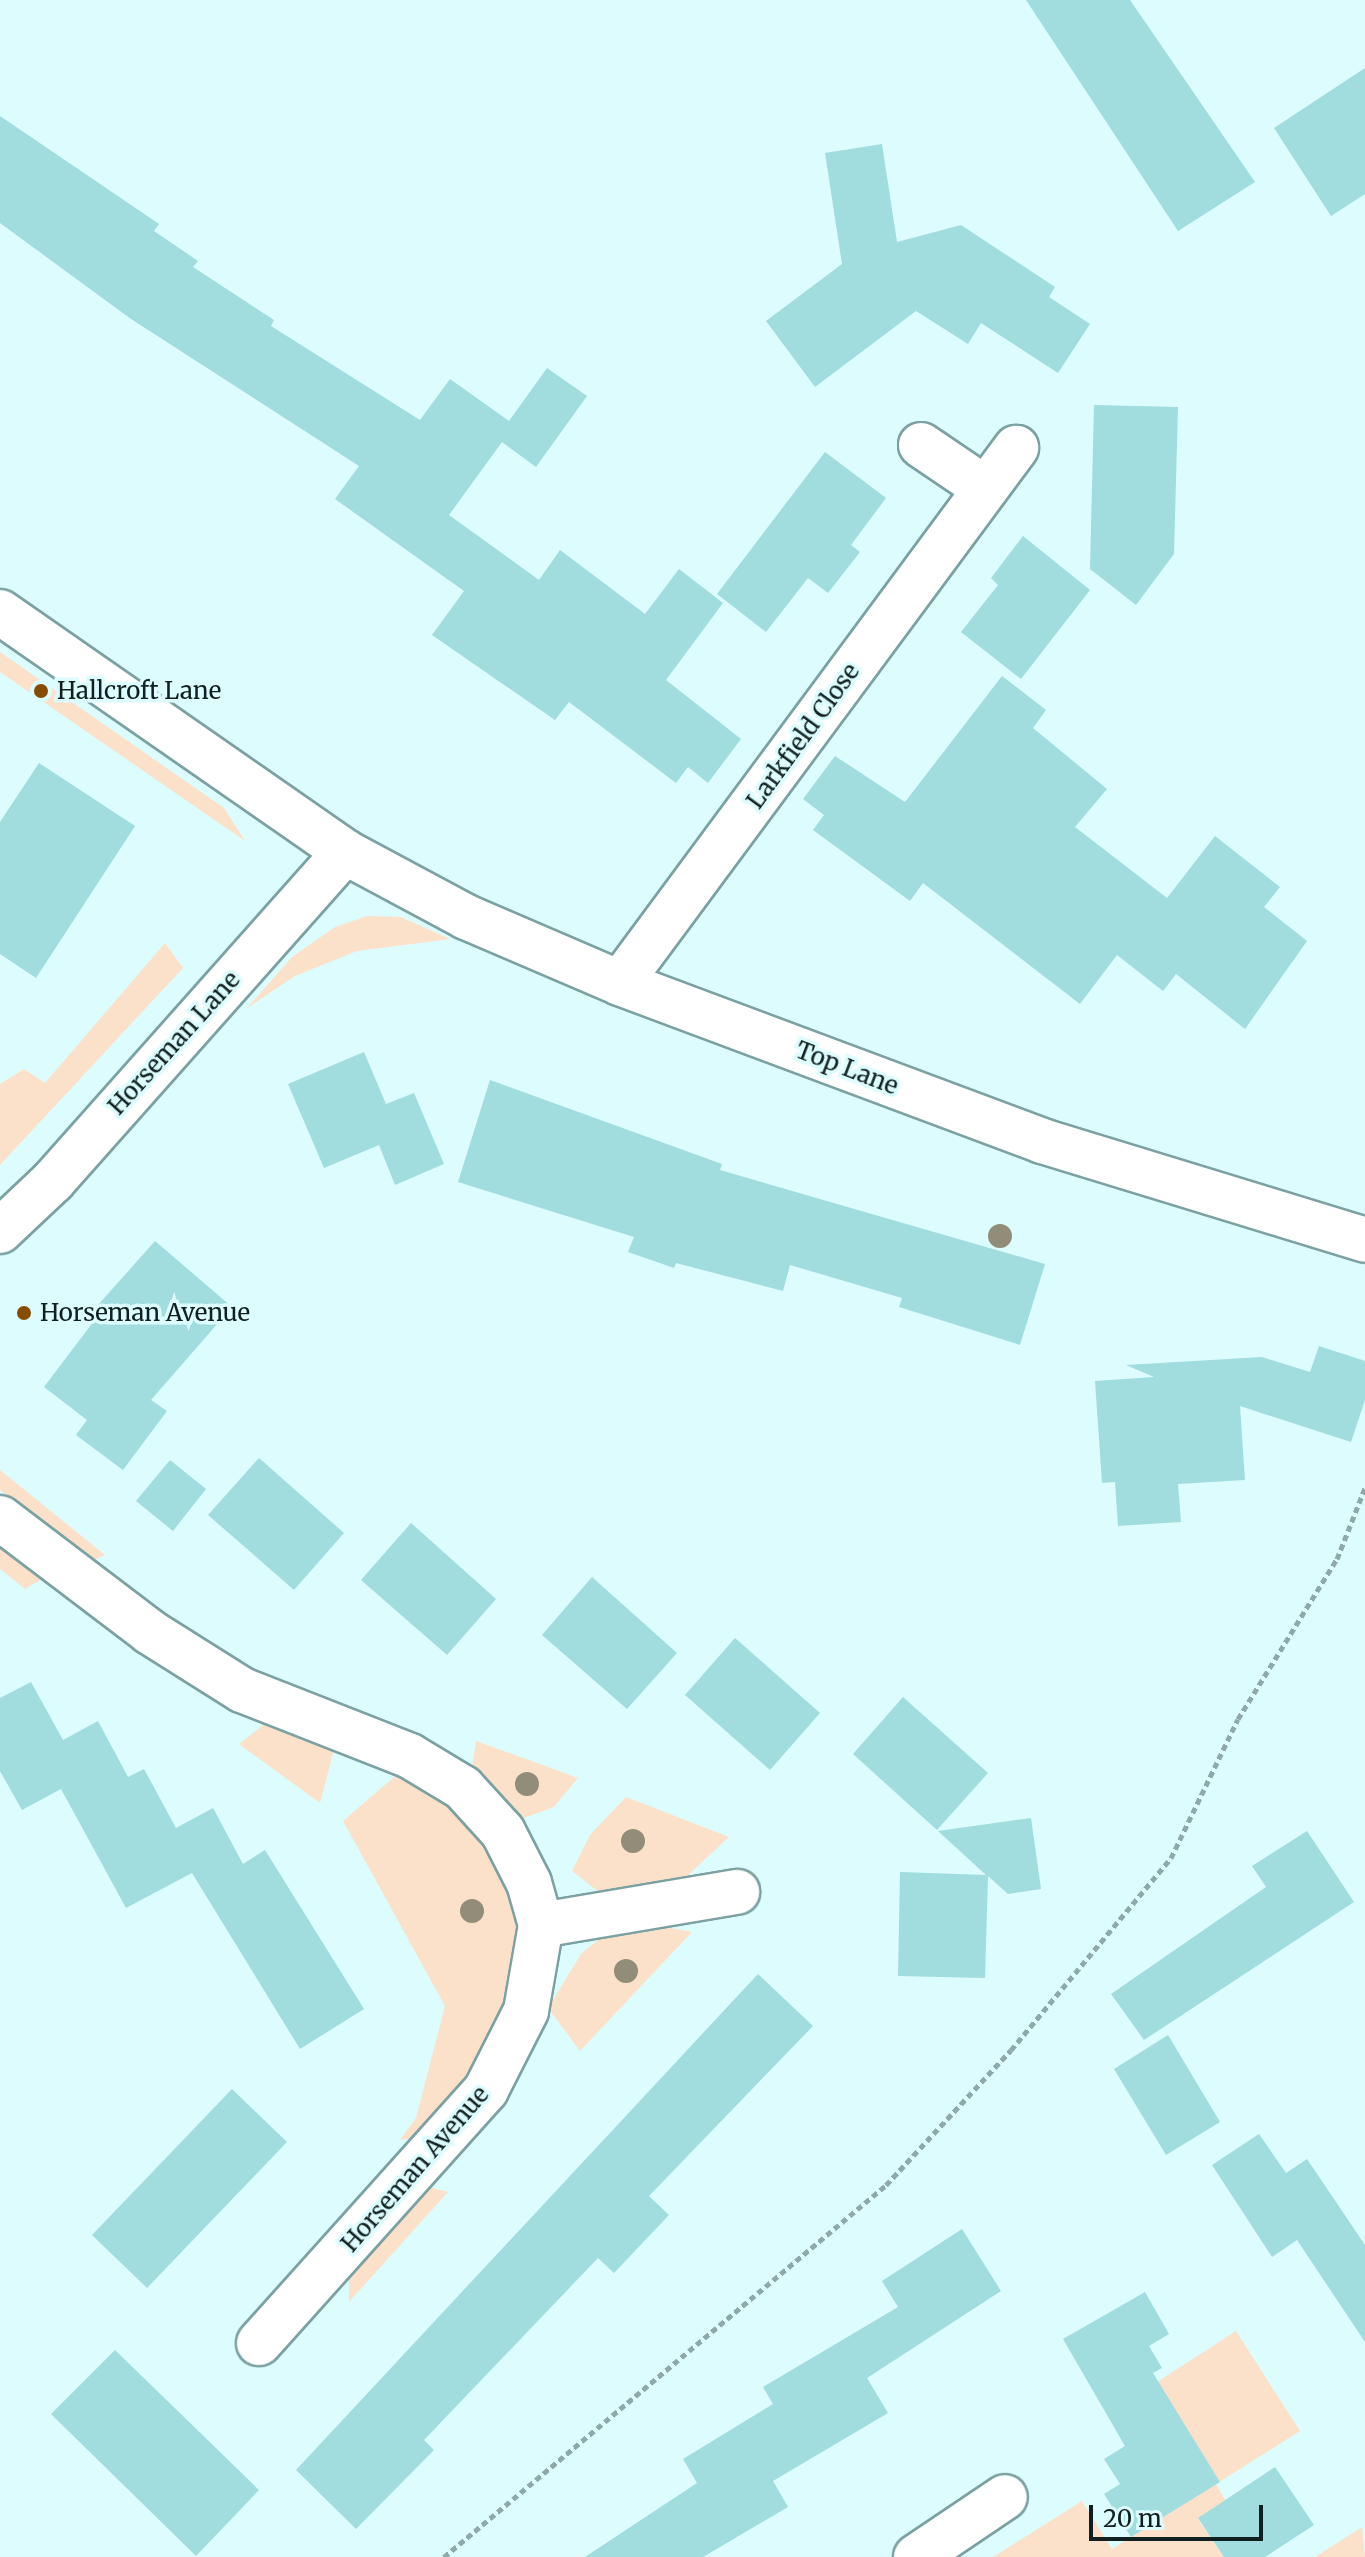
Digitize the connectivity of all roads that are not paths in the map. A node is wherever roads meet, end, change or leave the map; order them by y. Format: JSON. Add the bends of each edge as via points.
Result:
{"nodes":[{"id":1,"x":921,"y":445,"type":"dead end"},
{"id":2,"x":1016,"y":448,"type":"dead end"},
{"id":3,"x":986,"y":489,"type":"junction"},
{"id":4,"x":0,"y":612,"type":"edge"},
{"id":5,"x":345,"y":852,"type":"junction"},
{"id":6,"x":620,"y":983,"type":"junction"},
{"id":7,"x":0,"y":1231,"type":"edge"},
{"id":8,"x":1365,"y":1240,"type":"edge"},
{"id":9,"x":0,"y":1518,"type":"edge"},
{"id":10,"x":737,"y":1892,"type":"dead end"},
{"id":11,"x":541,"y":1925,"type":"junction"},
{"id":12,"x":259,"y":2343,"type":"dead end"},
{"id":13,"x":1005,"y":2497,"type":"dead end"},
{"id":14,"x":916,"y":2557,"type":"edge"}],
"edges":[{"from":1,"to":3,"type":"street"},
{"from":2,"to":3,"type":"street","name":"Larkfield Close"},
{"from":3,"to":6,"type":"street","name":"Larkfield Close"},
{"from":4,"to":5,"type":"street"},
{"from":5,"to":6,"type":"street","name":"Top Lane","via":[[466,917]]},
{"from":5,"to":7,"type":"street","name":"Horseman Lane","via":[[53,1181]]},
{"from":6,"to":8,"type":"street","name":"Top Lane","via":[[1042,1141]]},
{"from":9,"to":11,"type":"street","name":"Horseman Avenue","via":[[150,1632],[242,1690],[410,1756],[463,1788],[503,1832],[529,1883]]},
{"from":10,"to":11,"type":"street"},
{"from":11,"to":12,"type":"street","name":"Horseman Avenue","via":[[526,2011],[486,2090]]},
{"from":13,"to":14,"type":"street"}]}
